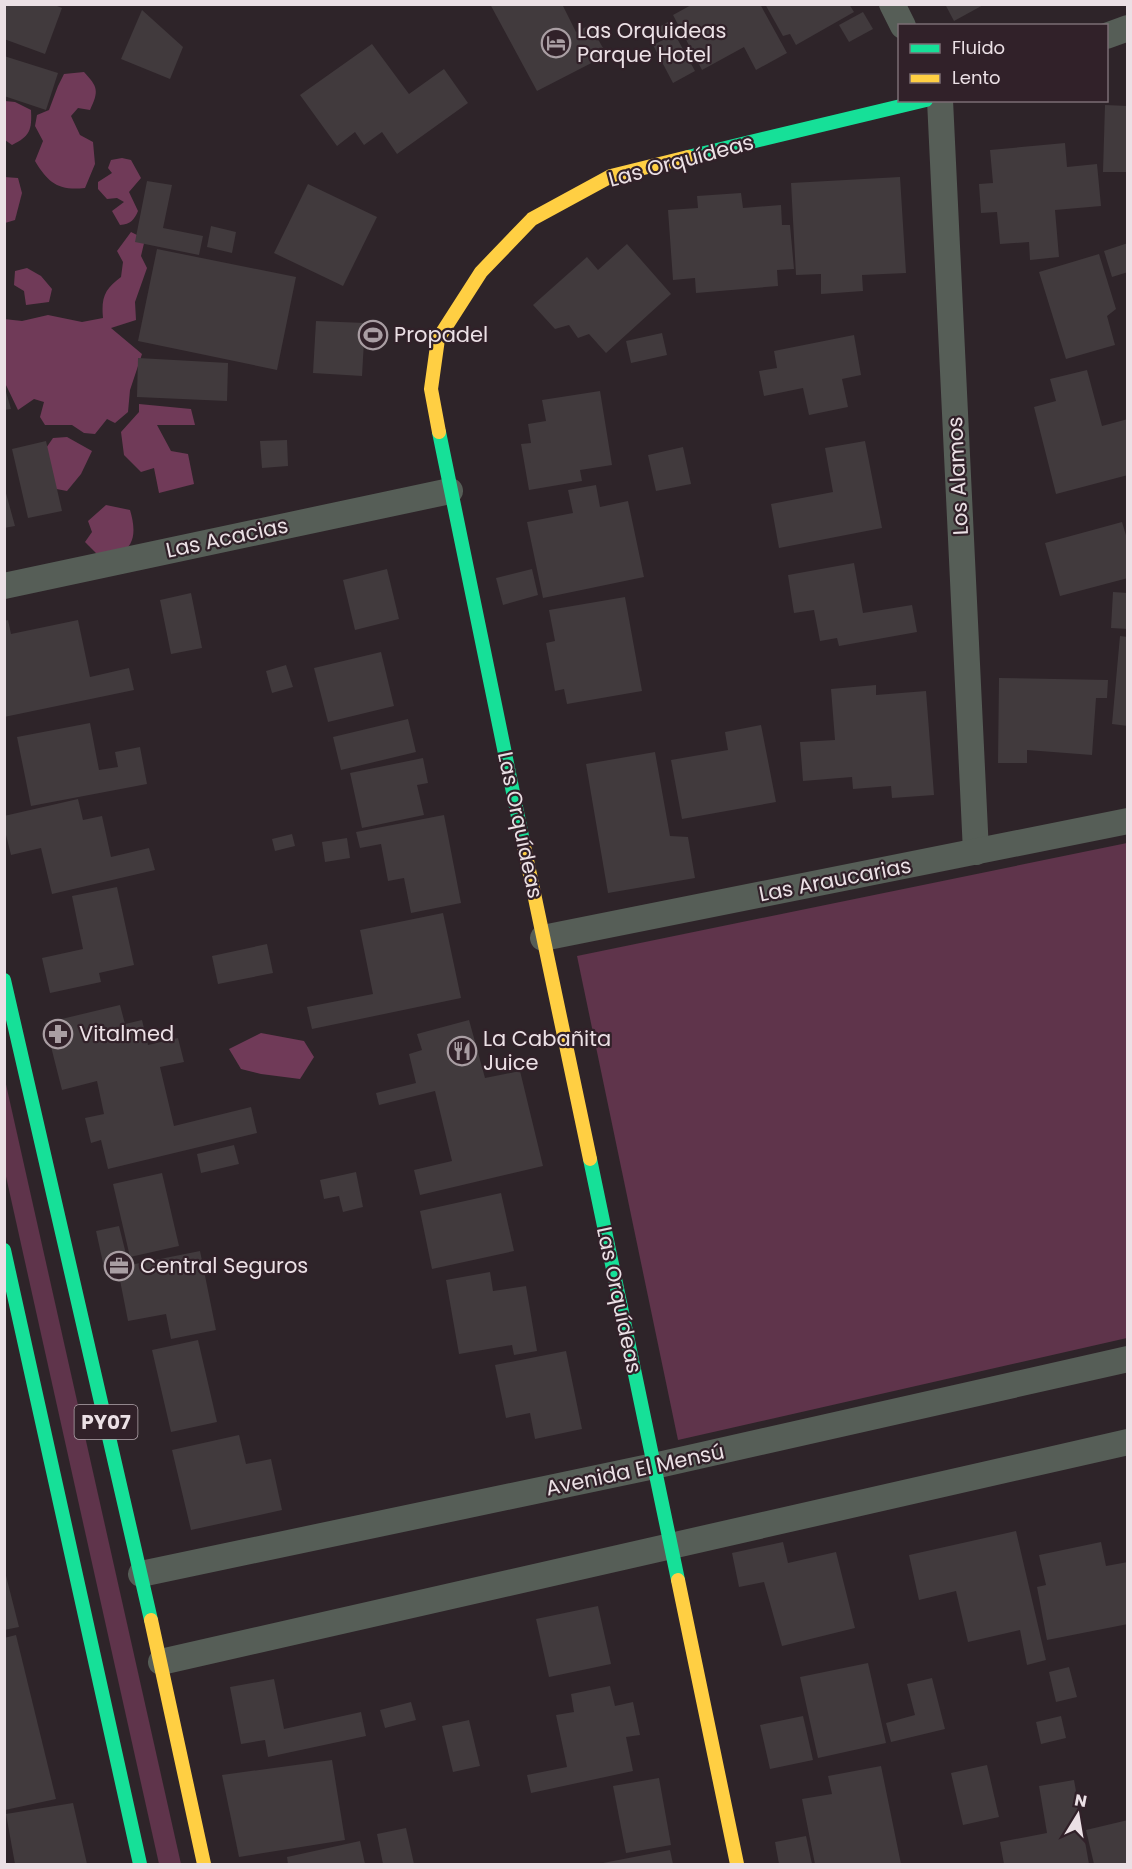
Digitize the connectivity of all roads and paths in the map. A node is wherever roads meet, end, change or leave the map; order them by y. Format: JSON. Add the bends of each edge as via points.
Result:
{"nodes":[{"id":1,"x":892,"y":4,"type":"edge"},
{"id":2,"x":902,"y":24,"type":"edge"},
{"id":3,"x":1128,"y":28,"type":"edge"},
{"id":4,"x":1108,"y":36,"type":"edge"},
{"id":5,"x":918,"y":102,"type":"edge"},
{"id":6,"x":940,"y":102,"type":"edge"},
{"id":7,"x":450,"y":491,"type":"junction"},
{"id":8,"x":4,"y":586,"type":"edge"},
{"id":9,"x":1128,"y":821,"type":"edge"},
{"id":10,"x":976,"y":852,"type":"junction"},
{"id":11,"x":543,"y":938,"type":"junction"},
{"id":12,"x":4,"y":980,"type":"edge"},
{"id":13,"x":4,"y":1250,"type":"edge"},
{"id":14,"x":8,"y":1280,"type":"edge"},
{"id":15,"x":1128,"y":1359,"type":"edge"},
{"id":16,"x":1128,"y":1442,"type":"edge"},
{"id":17,"x":654,"y":1466,"type":"junction"},
{"id":18,"x":670,"y":1546,"type":"junction"},
{"id":19,"x":141,"y":1574,"type":"junction"},
{"id":20,"x":161,"y":1662,"type":"junction"},
{"id":21,"x":140,"y":1864,"type":"edge"},
{"id":22,"x":204,"y":1864,"type":"edge"},
{"id":23,"x":737,"y":1864,"type":"edge"}],
"edges":[{"from":1,"to":2,"type":"street"},
{"from":3,"to":4,"type":"street"},
{"from":5,"to":7,"type":"street","name":"Las Orquídeas","via":[[611,176],[532,219],[481,272],[438,339],[431,388]]},
{"from":6,"to":10,"type":"street","name":"Los Alamos"},
{"from":7,"to":8,"type":"street","name":"Las Acacias"},
{"from":7,"to":11,"type":"street","name":"Las Orquídeas"},
{"from":9,"to":10,"type":"street","name":"Las Araucarias"},
{"from":10,"to":11,"type":"street","name":"Las Araucarias"},
{"from":11,"to":17,"type":"street","name":"Las Orquídeas"},
{"from":12,"to":19,"type":"street","number":"PY07"},
{"from":13,"to":14,"type":"street","number":"PY07"},
{"from":14,"to":21,"type":"street","number":"PY07"},
{"from":15,"to":17,"type":"street","name":"Avenida El Mensú"},
{"from":16,"to":18,"type":"street"},
{"from":17,"to":18,"type":"street","name":"Las Orquídeas"},
{"from":17,"to":19,"type":"street","name":"Avenida El Mensú"},
{"from":18,"to":20,"type":"street"},
{"from":18,"to":23,"type":"street","name":"Las Orquídeas"},
{"from":19,"to":20,"type":"street","number":"PY07"},
{"from":20,"to":22,"type":"street","number":"PY07"}]}
